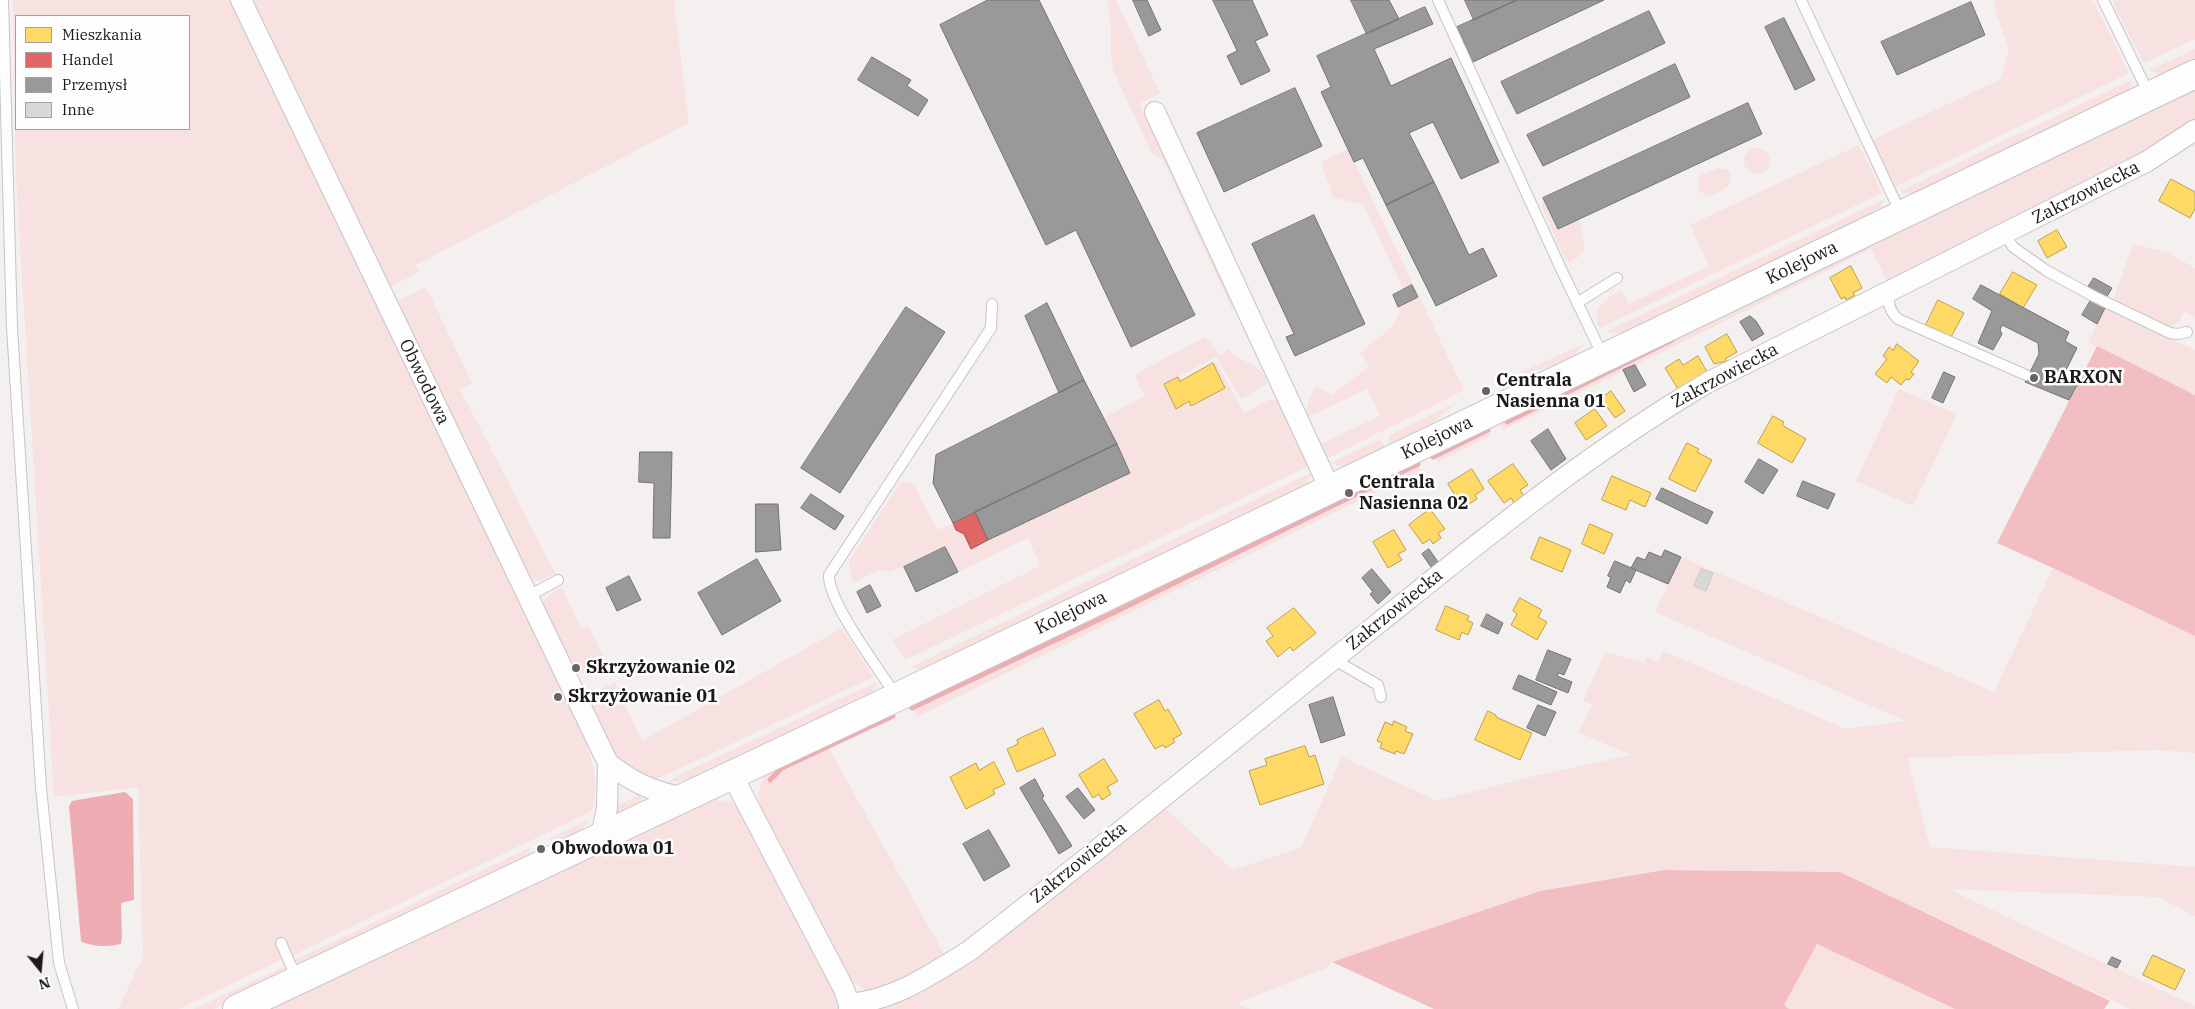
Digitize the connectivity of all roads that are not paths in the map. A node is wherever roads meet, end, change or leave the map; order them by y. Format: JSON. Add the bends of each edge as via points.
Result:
{"nodes":[{"id":1,"x":3,"y":0,"type":"edge"},
{"id":2,"x":241,"y":0,"type":"edge"},
{"id":3,"x":1438,"y":0,"type":"edge"},
{"id":4,"x":1801,"y":0,"type":"edge"},
{"id":5,"x":2102,"y":0,"type":"edge"},
{"id":6,"x":2195,"y":74,"type":"edge"},
{"id":7,"x":2149,"y":95,"type":"junction"},
{"id":8,"x":1155,"y":112,"type":"dead end"},
{"id":9,"x":2195,"y":130,"type":"edge"},
{"id":10,"x":1901,"y":215,"type":"junction"},
{"id":11,"x":2005,"y":234,"type":"junction"},
{"id":12,"x":1617,"y":278,"type":"dead end"},
{"id":13,"x":1890,"y":291,"type":"junction"},
{"id":14,"x":1867,"y":302,"type":"junction"},
{"id":15,"x":1577,"y":303,"type":"junction"},
{"id":16,"x":992,"y":304,"type":"dead end"},
{"id":17,"x":1892,"y":314,"type":"junction"},
{"id":18,"x":2186,"y":332,"type":"dead end"},
{"id":19,"x":1604,"y":357,"type":"junction"},
{"id":20,"x":2026,"y":375,"type":"dead end"},
{"id":21,"x":1330,"y":489,"type":"junction"},
{"id":22,"x":558,"y":580,"type":"dead end"},
{"id":23,"x":527,"y":597,"type":"junction"},
{"id":24,"x":1333,"y":659,"type":"junction"},
{"id":25,"x":897,"y":697,"type":"junction"},
{"id":26,"x":1381,"y":697,"type":"dead end"},
{"id":27,"x":608,"y":763,"type":"junction"},
{"id":28,"x":732,"y":775,"type":"junction"},
{"id":29,"x":684,"y":798,"type":"junction"},
{"id":30,"x":601,"y":837,"type":"junction"},
{"id":31,"x":281,"y":943,"type":"dead end"},
{"id":32,"x":297,"y":980,"type":"junction"},
{"id":33,"x":849,"y":1007,"type":"edge"},
{"id":34,"x":73,"y":1009,"type":"edge"},
{"id":35,"x":237,"y":1009,"type":"edge"}],
"edges":[{"from":1,"to":34,"type":"lane","via":[[12,328],[38,748],[59,962]]},
{"from":2,"to":23,"type":"street","name":"Obwodowa"},
{"from":3,"to":15,"type":"lane"},
{"from":4,"to":10,"type":"lane"},
{"from":5,"to":7,"type":"lane"},
{"from":6,"to":7,"type":"street","name":"Kolejowa"},
{"from":7,"to":10,"type":"street","name":"Kolejowa"},
{"from":8,"to":21,"type":"street"},
{"from":9,"to":11,"type":"street","name":"Zakrzowiecka","via":[[2146,162]]},
{"from":10,"to":19,"type":"street","name":"Kolejowa"},
{"from":11,"to":13,"type":"street","name":"Zakrzowiecka"},
{"from":11,"to":18,"type":"lane","via":[[2021,254],[2079,288],[2170,332]]},
{"from":12,"to":15,"type":"lane"},
{"from":13,"to":14,"type":"street","name":"Zakrzowiecka"},
{"from":13,"to":17,"type":"lane"},
{"from":14,"to":17,"type":"lane","via":[[1878,304]]},
{"from":14,"to":24,"type":"street","name":"Zakrzowiecka","via":[[1707,383],[1618,438],[1455,561]]},
{"from":15,"to":19,"type":"lane"},
{"from":16,"to":25,"type":"lane","via":[[991,328],[829,575],[832,591],[849,624]]},
{"from":17,"to":20,"type":"lane","via":[[1907,324]]},
{"from":19,"to":21,"type":"street","name":"Kolejowa"},
{"from":21,"to":25,"type":"street","name":"Kolejowa"},
{"from":22,"to":23,"type":"lane"},
{"from":23,"to":27,"type":"street","name":"Obwodowa"},
{"from":24,"to":26,"type":"lane","via":[[1378,685]]},
{"from":24,"to":33,"type":"street","name":"Zakrzowiecka","via":[[970,951],[898,992]]},
{"from":25,"to":28,"type":"street","name":"Kolejowa"},
{"from":27,"to":29,"type":"street","name":"Obwodowa","via":[[628,780]]},
{"from":27,"to":30,"type":"street","name":"Obwodowa","via":[[607,808]]},
{"from":28,"to":29,"type":"street","name":"Kolejowa"},
{"from":28,"to":33,"type":"street","name":"Zakrzowiecka","via":[[844,989]]},
{"from":29,"to":30,"type":"street","name":"Kolejowa"},
{"from":30,"to":32,"type":"street","name":"Kolejowa"},
{"from":31,"to":32,"type":"lane"},
{"from":32,"to":35,"type":"street","name":"Kolejowa"}]}
